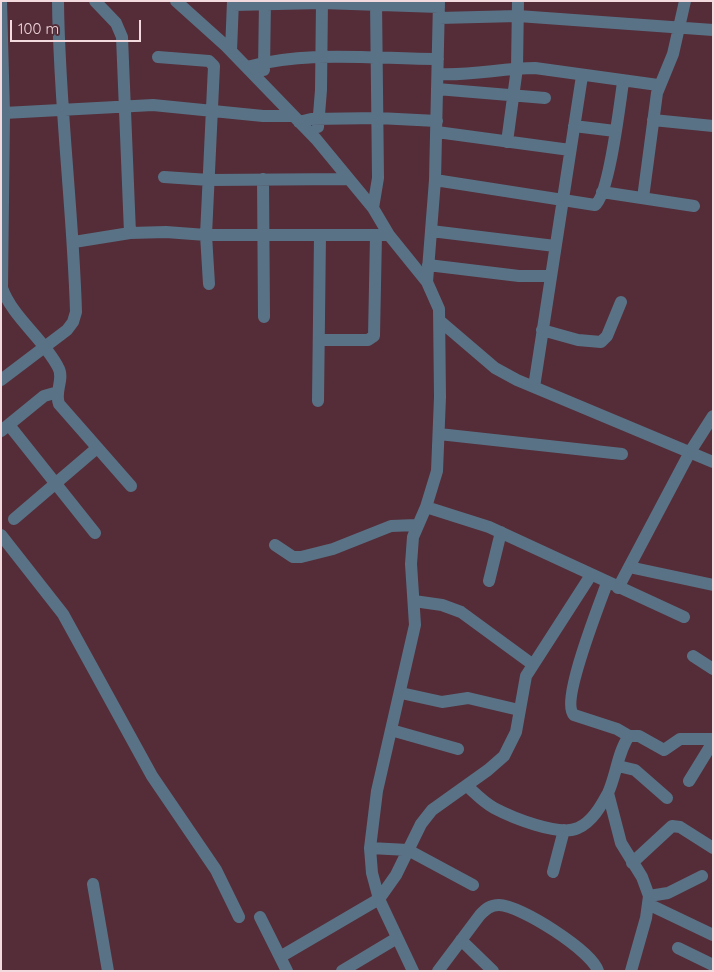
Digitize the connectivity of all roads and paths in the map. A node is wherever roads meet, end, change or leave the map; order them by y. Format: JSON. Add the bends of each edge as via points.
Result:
{"nodes":[{"id":1,"x":1,"y":1,"type":"edge"},
{"id":2,"x":58,"y":1,"type":"edge"},
{"id":3,"x":95,"y":1,"type":"edge"},
{"id":4,"x":176,"y":1,"type":"edge"},
{"id":5,"x":518,"y":1,"type":"edge"},
{"id":6,"x":685,"y":1,"type":"edge"},
{"id":7,"x":322,"y":2,"type":"edge"},
{"id":8,"x":233,"y":3,"type":"edge"},
{"id":9,"x":265,"y":3,"type":"edge"},
{"id":10,"x":376,"y":3,"type":"edge"},
{"id":11,"x":439,"y":9,"type":"edge"},
{"id":12,"x":518,"y":16,"type":"junction"},
{"id":13,"x":680,"y":28,"type":"junction"},
{"id":14,"x":713,"y":30,"type":"edge"},
{"id":15,"x":231,"y":51,"type":"junction"},
{"id":16,"x":158,"y":57,"type":"dead end"},
{"id":17,"x":322,"y":58,"type":"junction"},
{"id":18,"x":378,"y":59,"type":"junction"},
{"id":19,"x":438,"y":59,"type":"junction"},
{"id":20,"x":265,"y":62,"type":"junction"},
{"id":21,"x":247,"y":67,"type":"junction"},
{"id":22,"x":517,"y":68,"type":"junction"},
{"id":23,"x":438,"y":74,"type":"junction"},
{"id":24,"x":582,"y":76,"type":"junction"},
{"id":25,"x":262,"y":82,"type":"junction"},
{"id":26,"x":623,"y":82,"type":"junction"},
{"id":27,"x":658,"y":85,"type":"junction"},
{"id":28,"x":437,"y":89,"type":"junction"},
{"id":29,"x":514,"y":95,"type":"junction"},
{"id":30,"x":545,"y":98,"type":"dead end"},
{"id":31,"x":125,"y":107,"type":"junction"},
{"id":32,"x":62,"y":109,"type":"junction"},
{"id":33,"x":213,"y":110,"type":"junction"},
{"id":34,"x":4,"y":113,"type":"junction"},
{"id":35,"x":378,"y":118,"type":"junction"},
{"id":36,"x":296,"y":119,"type":"junction"},
{"id":37,"x":318,"y":119,"type":"junction"},
{"id":38,"x":653,"y":120,"type":"junction"},
{"id":39,"x":437,"y":126,"type":"junction"},
{"id":40,"x":574,"y":126,"type":"junction"},
{"id":41,"x":713,"y":126,"type":"edge"},
{"id":42,"x":615,"y":131,"type":"junction"},
{"id":43,"x":316,"y":139,"type":"junction"},
{"id":44,"x":507,"y":142,"type":"junction"},
{"id":45,"x":570,"y":150,"type":"junction"},
{"id":46,"x":164,"y":177,"type":"dead end"},
{"id":47,"x":263,"y":179,"type":"junction"},
{"id":48,"x":348,"y":179,"type":"junction"},
{"id":49,"x":209,"y":180,"type":"junction"},
{"id":50,"x":435,"y":180,"type":"junction"},
{"id":51,"x":602,"y":192,"type":"junction"},
{"id":52,"x":643,"y":198,"type":"junction"},
{"id":53,"x":562,"y":200,"type":"junction"},
{"id":54,"x":694,"y":206,"type":"dead end"},
{"id":55,"x":372,"y":208,"type":"junction"},
{"id":56,"x":431,"y":230,"type":"junction"},
{"id":57,"x":130,"y":233,"type":"junction"},
{"id":58,"x":206,"y":235,"type":"junction"},
{"id":59,"x":383,"y":235,"type":"junction"},
{"id":60,"x":263,"y":236,"type":"junction"},
{"id":61,"x":320,"y":236,"type":"junction"},
{"id":62,"x":74,"y":242,"type":"junction"},
{"id":63,"x":554,"y":246,"type":"junction"},
{"id":64,"x":428,"y":266,"type":"junction"},
{"id":65,"x":550,"y":276,"type":"junction"},
{"id":66,"x":427,"y":282,"type":"junction"},
{"id":67,"x":209,"y":284,"type":"dead end"},
{"id":68,"x":621,"y":302,"type":"dead end"},
{"id":69,"x":264,"y":317,"type":"dead end"},
{"id":70,"x":440,"y":320,"type":"junction"},
{"id":71,"x":542,"y":330,"type":"junction"},
{"id":72,"x":320,"y":340,"type":"junction"},
{"id":73,"x":42,"y":350,"type":"junction"},
{"id":74,"x":1,"y":380,"type":"edge"},
{"id":75,"x":534,"y":387,"type":"junction"},
{"id":76,"x":58,"y":392,"type":"junction"},
{"id":77,"x":318,"y":401,"type":"dead end"},
{"id":78,"x":713,"y":416,"type":"edge"},
{"id":79,"x":5,"y":428,"type":"edge"},
{"id":80,"x":439,"y":434,"type":"junction"},
{"id":81,"x":97,"y":448,"type":"junction"},
{"id":82,"x":690,"y":452,"type":"junction"},
{"id":83,"x":622,"y":454,"type":"dead end"},
{"id":84,"x":713,"y":462,"type":"edge"},
{"id":85,"x":56,"y":483,"type":"junction"},
{"id":86,"x":131,"y":486,"type":"dead end"},
{"id":87,"x":426,"y":507,"type":"junction"},
{"id":88,"x":14,"y":520,"type":"dead end"},
{"id":89,"x":416,"y":525,"type":"junction"},
{"id":90,"x":501,"y":532,"type":"junction"},
{"id":91,"x":95,"y":533,"type":"dead end"},
{"id":92,"x":1,"y":535,"type":"edge"},
{"id":93,"x":275,"y":545,"type":"dead end"},
{"id":94,"x":629,"y":567,"type":"junction"},
{"id":95,"x":591,"y":576,"type":"junction"},
{"id":96,"x":489,"y":581,"type":"dead end"},
{"id":97,"x":713,"y":585,"type":"edge"},
{"id":98,"x":612,"y":586,"type":"junction"},
{"id":99,"x":414,"y":601,"type":"junction"},
{"id":100,"x":684,"y":617,"type":"dead end"},
{"id":101,"x":693,"y":656,"type":"dead end"},
{"id":102,"x":532,"y":664,"type":"junction"},
{"id":103,"x":713,"y":669,"type":"edge"},
{"id":104,"x":401,"y":693,"type":"junction"},
{"id":105,"x":519,"y":710,"type":"junction"},
{"id":106,"x":391,"y":730,"type":"junction"},
{"id":107,"x":629,"y":736,"type":"junction"},
{"id":108,"x":713,"y":741,"type":"edge"},
{"id":109,"x":458,"y":749,"type":"dead end"},
{"id":110,"x":618,"y":766,"type":"junction"},
{"id":111,"x":689,"y":782,"type":"dead end"},
{"id":112,"x":467,"y":786,"type":"junction"},
{"id":113,"x":608,"y":793,"type":"junction"},
{"id":114,"x":667,"y":798,"type":"dead end"},
{"id":115,"x":564,"y":830,"type":"junction"},
{"id":116,"x":370,"y":848,"type":"junction"},
{"id":117,"x":713,"y":848,"type":"edge"},
{"id":118,"x":408,"y":850,"type":"junction"},
{"id":119,"x":632,"y":862,"type":"junction"},
{"id":120,"x":553,"y":872,"type":"dead end"},
{"id":121,"x":702,"y":876,"type":"dead end"},
{"id":122,"x":93,"y":884,"type":"dead end"},
{"id":123,"x":473,"y":886,"type":"dead end"},
{"id":124,"x":379,"y":899,"type":"junction"},
{"id":125,"x":649,"y":900,"type":"junction"},
{"id":126,"x":260,"y":916,"type":"dead end"},
{"id":127,"x":239,"y":917,"type":"dead end"},
{"id":128,"x":713,"y":935,"type":"edge"},
{"id":129,"x":397,"y":938,"type":"junction"},
{"id":130,"x":461,"y":940,"type":"junction"},
{"id":131,"x":678,"y":948,"type":"dead end"},
{"id":132,"x":280,"y":957,"type":"junction"},
{"id":133,"x":713,"y":965,"type":"edge"},
{"id":134,"x":108,"y":971,"type":"edge"},
{"id":135,"x":287,"y":971,"type":"edge"},
{"id":136,"x":342,"y":971,"type":"edge"},
{"id":137,"x":413,"y":971,"type":"edge"},
{"id":138,"x":438,"y":971,"type":"edge"},
{"id":139,"x":493,"y":971,"type":"edge"},
{"id":140,"x":598,"y":971,"type":"edge"},
{"id":141,"x":631,"y":971,"type":"edge"}],
"edges":[{"from":1,"to":34,"type":"street"},
{"from":2,"to":32,"type":"street"},
{"from":3,"to":31,"type":"street","via":[[120,30]]},
{"from":4,"to":15,"type":"street"},
{"from":5,"to":12,"type":"street"},
{"from":6,"to":13,"type":"street"},
{"from":7,"to":9,"type":"street"},
{"from":7,"to":10,"type":"street"},
{"from":7,"to":17,"type":"street"},
{"from":8,"to":9,"type":"street"},
{"from":8,"to":15,"type":"street"},
{"from":9,"to":20,"type":"street"},
{"from":10,"to":11,"type":"street"},
{"from":10,"to":18,"type":"street"},
{"from":11,"to":12,"type":"street"},
{"from":11,"to":19,"type":"street"},
{"from":12,"to":13,"type":"street"},
{"from":12,"to":22,"type":"street"},
{"from":13,"to":14,"type":"street"},
{"from":13,"to":27,"type":"street","via":[[673,54]]},
{"from":15,"to":21,"type":"street"},
{"from":16,"to":33,"type":"street","via":[[212,62],[215,71]]},
{"from":17,"to":18,"type":"street"},
{"from":17,"to":20,"type":"street"},
{"from":17,"to":37,"type":"street"},
{"from":18,"to":19,"type":"street"},
{"from":18,"to":35,"type":"street"},
{"from":19,"to":23,"type":"street"},
{"from":20,"to":21,"type":"street"},
{"from":20,"to":25,"type":"street"},
{"from":21,"to":25,"type":"street"},
{"from":22,"to":23,"type":"street","via":[[470,75]]},
{"from":22,"to":24,"type":"street"},
{"from":22,"to":29,"type":"street"},
{"from":23,"to":28,"type":"street"},
{"from":24,"to":26,"type":"street"},
{"from":24,"to":40,"type":"street"},
{"from":25,"to":36,"type":"street"},
{"from":26,"to":27,"type":"street"},
{"from":26,"to":42,"type":"street"},
{"from":27,"to":38,"type":"street"},
{"from":28,"to":29,"type":"street"},
{"from":28,"to":39,"type":"street"},
{"from":29,"to":30,"type":"street"},
{"from":29,"to":44,"type":"street"},
{"from":31,"to":32,"type":"street"},
{"from":31,"to":33,"type":"street","via":[[153,105]]},
{"from":31,"to":57,"type":"street"},
{"from":32,"to":34,"type":"street"},
{"from":32,"to":62,"type":"street"},
{"from":33,"to":36,"type":"street"},
{"from":33,"to":49,"type":"street"},
{"from":34,"to":73,"type":"street","via":[[2,288]]},
{"from":35,"to":37,"type":"street"},
{"from":35,"to":39,"type":"street"},
{"from":35,"to":55,"type":"street","via":[[378,178]]},
{"from":36,"to":37,"type":"street"},
{"from":36,"to":43,"type":"street"},
{"from":37,"to":43,"type":"street"},
{"from":38,"to":41,"type":"street"},
{"from":38,"to":52,"type":"street"},
{"from":39,"to":44,"type":"street"},
{"from":39,"to":50,"type":"street"},
{"from":40,"to":42,"type":"street"},
{"from":40,"to":45,"type":"street"},
{"from":42,"to":51,"type":"street"},
{"from":43,"to":48,"type":"street"},
{"from":44,"to":45,"type":"street"},
{"from":45,"to":53,"type":"street"},
{"from":46,"to":49,"type":"street"},
{"from":47,"to":48,"type":"street"},
{"from":47,"to":49,"type":"street"},
{"from":47,"to":60,"type":"street"},
{"from":48,"to":55,"type":"street"},
{"from":49,"to":58,"type":"street"},
{"from":50,"to":53,"type":"street"},
{"from":50,"to":56,"type":"street"},
{"from":51,"to":52,"type":"street"},
{"from":51,"to":53,"type":"street","via":[[595,205]]},
{"from":52,"to":54,"type":"street"},
{"from":53,"to":63,"type":"street"},
{"from":55,"to":59,"type":"street"},
{"from":56,"to":63,"type":"street"},
{"from":56,"to":64,"type":"street"},
{"from":57,"to":58,"type":"street"},
{"from":57,"to":62,"type":"street"},
{"from":58,"to":60,"type":"street"},
{"from":58,"to":67,"type":"street"},
{"from":59,"to":61,"type":"street"},
{"from":59,"to":66,"type":"street"},
{"from":59,"to":72,"type":"street","via":[[374,336],[368,340]]},
{"from":60,"to":61,"type":"street"},
{"from":60,"to":69,"type":"street"},
{"from":61,"to":72,"type":"street"},
{"from":62,"to":73,"type":"street","via":[[76,312],[67,330]]},
{"from":63,"to":65,"type":"street"},
{"from":64,"to":65,"type":"street","via":[[519,276]]},
{"from":64,"to":66,"type":"street"},
{"from":65,"to":71,"type":"street"},
{"from":66,"to":70,"type":"street"},
{"from":68,"to":71,"type":"street","via":[[607,336],[601,342],[578,340]]},
{"from":70,"to":75,"type":"street","via":[[495,368]]},
{"from":70,"to":80,"type":"street"},
{"from":71,"to":75,"type":"street"},
{"from":72,"to":77,"type":"street"},
{"from":73,"to":74,"type":"street"},
{"from":73,"to":76,"type":"street","via":[[61,374]]},
{"from":75,"to":82,"type":"street"},
{"from":76,"to":79,"type":"street","via":[[44,396]]},
{"from":76,"to":81,"type":"street","via":[[59,404]]},
{"from":78,"to":82,"type":"street"},
{"from":79,"to":85,"type":"street"},
{"from":80,"to":83,"type":"street"},
{"from":80,"to":87,"type":"street","via":[[437,471]]},
{"from":81,"to":85,"type":"street"},
{"from":81,"to":86,"type":"street"},
{"from":82,"to":84,"type":"street"},
{"from":82,"to":94,"type":"street"},
{"from":85,"to":88,"type":"street"},
{"from":85,"to":91,"type":"street"},
{"from":87,"to":89,"type":"street"},
{"from":87,"to":90,"type":"street"},
{"from":89,"to":93,"type":"street","via":[[391,526],[333,549],[302,557],[293,556]]},
{"from":89,"to":99,"type":"street","via":[[411,555]]},
{"from":90,"to":95,"type":"street"},
{"from":90,"to":96,"type":"street"},
{"from":92,"to":127,"type":"street","via":[[63,614],[152,776],[216,870]]},
{"from":94,"to":97,"type":"street"},
{"from":94,"to":98,"type":"street"},
{"from":95,"to":98,"type":"street"},
{"from":95,"to":102,"type":"street"},
{"from":98,"to":100,"type":"street"},
{"from":98,"to":107,"type":"street","via":[[576,674],[570,709],[574,715],[618,729]]},
{"from":99,"to":102,"type":"street","via":[[462,612]]},
{"from":99,"to":104,"type":"street","via":[[413,641]]},
{"from":101,"to":103,"type":"street"},
{"from":102,"to":105,"type":"street"},
{"from":104,"to":105,"type":"street","via":[[442,702],[468,698]]},
{"from":104,"to":106,"type":"street"},
{"from":105,"to":112,"type":"street","via":[[516,732],[504,756]]},
{"from":106,"to":109,"type":"street"},
{"from":106,"to":116,"type":"street","via":[[377,791]]},
{"from":107,"to":108,"type":"street","via":[[639,736],[664,750],[680,738]]},
{"from":107,"to":110,"type":"street"},
{"from":108,"to":111,"type":"street"},
{"from":110,"to":113,"type":"street"},
{"from":110,"to":114,"type":"street","via":[[635,770]]},
{"from":112,"to":115,"type":"street","via":[[502,812],[536,825]]},
{"from":112,"to":118,"type":"street","via":[[432,810]]},
{"from":113,"to":115,"type":"street","via":[[600,808],[584,824]]},
{"from":113,"to":119,"type":"street","via":[[621,842]]},
{"from":115,"to":120,"type":"street"},
{"from":116,"to":118,"type":"street"},
{"from":116,"to":124,"type":"street"},
{"from":117,"to":119,"type":"street","via":[[680,827],[672,826]]},
{"from":118,"to":123,"type":"street"},
{"from":118,"to":124,"type":"street"},
{"from":119,"to":125,"type":"street","via":[[642,877]]},
{"from":121,"to":125,"type":"street"},
{"from":122,"to":134,"type":"street"},
{"from":124,"to":129,"type":"street"},
{"from":124,"to":132,"type":"street"},
{"from":125,"to":128,"type":"street"},
{"from":125,"to":141,"type":"street"},
{"from":126,"to":132,"type":"street"},
{"from":129,"to":136,"type":"street"},
{"from":129,"to":137,"type":"street"},
{"from":130,"to":138,"type":"street"},
{"from":130,"to":139,"type":"street"},
{"from":130,"to":140,"type":"street","via":[[487,907],[510,906],[568,941],[593,962]]},
{"from":131,"to":133,"type":"street"},
{"from":132,"to":135,"type":"street"}]}
